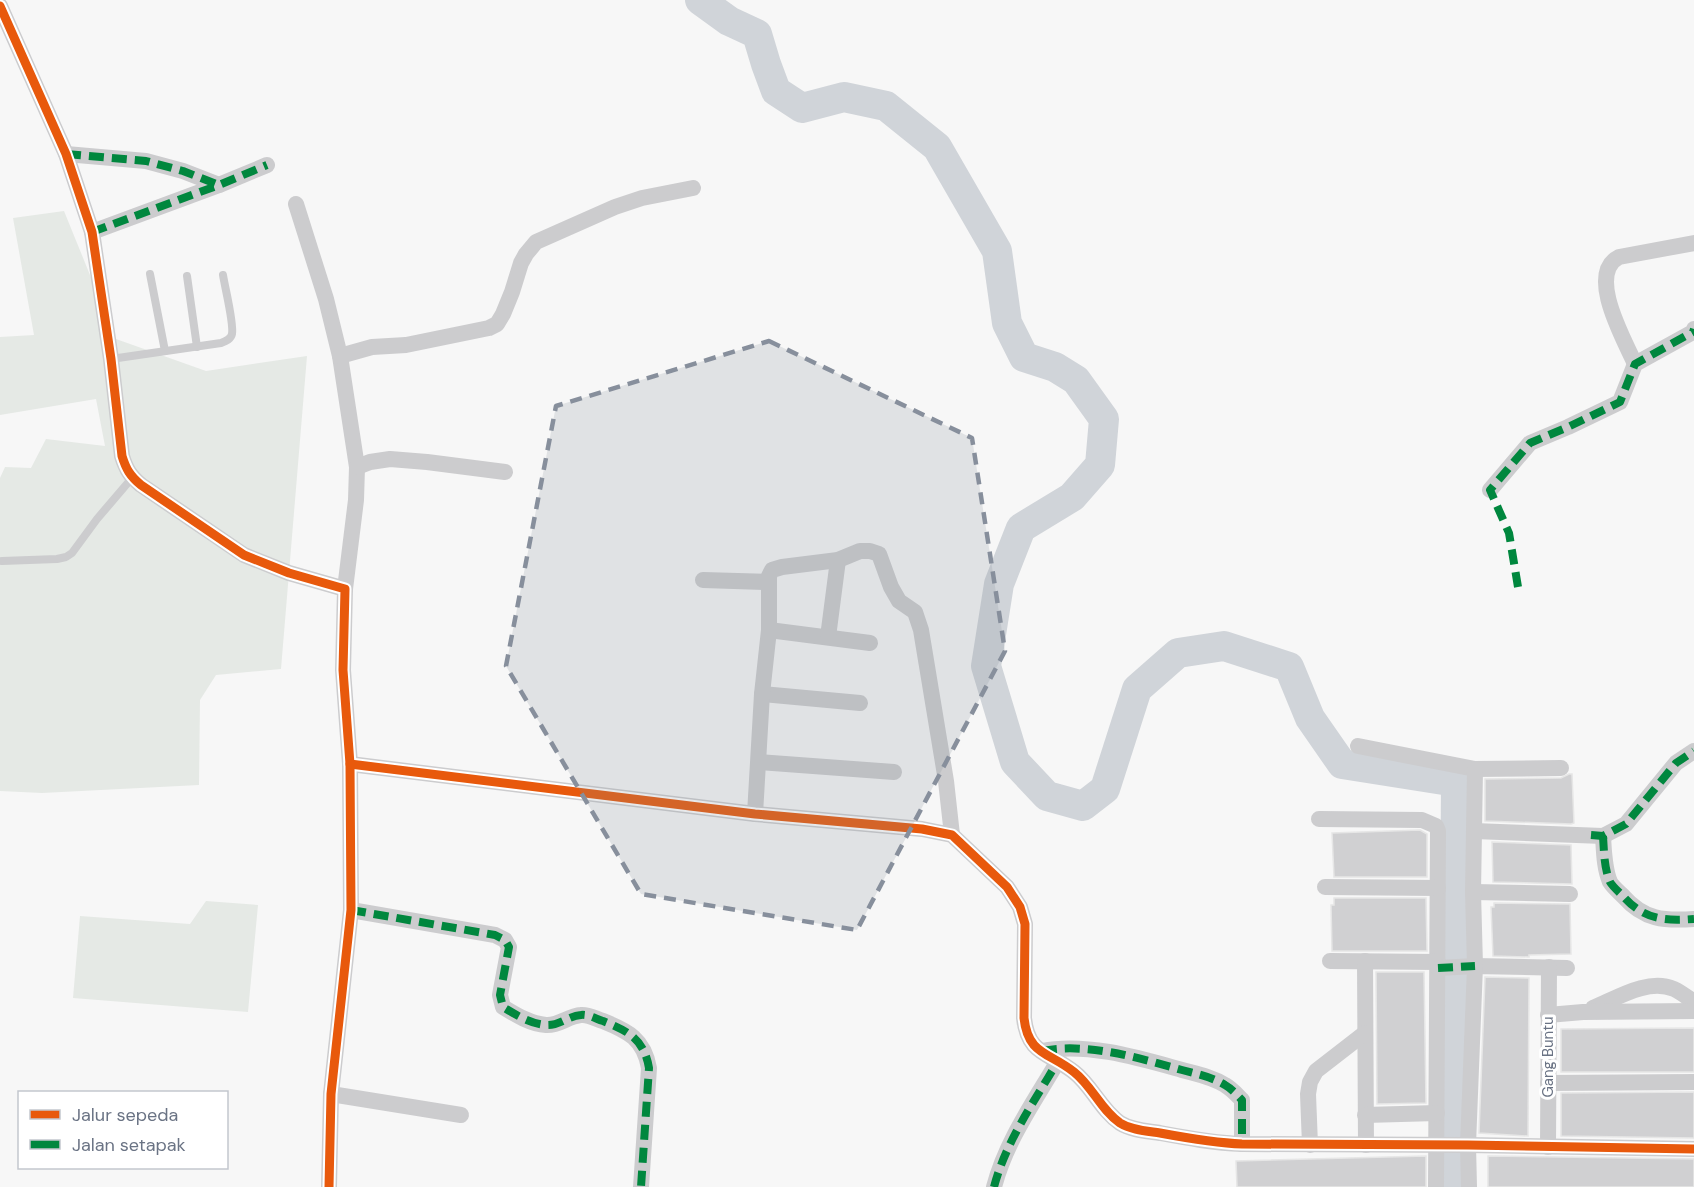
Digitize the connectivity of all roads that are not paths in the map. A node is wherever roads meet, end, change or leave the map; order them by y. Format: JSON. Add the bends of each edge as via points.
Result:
{"nodes":[{"id":1,"x":0,"y":6,"type":"edge"},
{"id":2,"x":66,"y":154,"type":"junction"},
{"id":3,"x":267,"y":165,"type":"dead end"},
{"id":4,"x":219,"y":185,"type":"junction"},
{"id":5,"x":693,"y":188,"type":"dead end"},
{"id":6,"x":296,"y":204,"type":"dead end"},
{"id":7,"x":92,"y":232,"type":"junction"},
{"id":8,"x":1694,"y":243,"type":"edge"},
{"id":9,"x":150,"y":274,"type":"dead end"},
{"id":10,"x":223,"y":275,"type":"dead end"},
{"id":11,"x":187,"y":276,"type":"dead end"},
{"id":12,"x":1694,"y":329,"type":"edge"},
{"id":13,"x":197,"y":347,"type":"junction"},
{"id":14,"x":165,"y":351,"type":"junction"},
{"id":15,"x":340,"y":356,"type":"junction"},
{"id":16,"x":111,"y":359,"type":"junction"},
{"id":17,"x":1635,"y":364,"type":"junction"},
{"id":18,"x":357,"y":467,"type":"junction"},
{"id":19,"x":505,"y":472,"type":"dead end"},
{"id":20,"x":132,"y":478,"type":"junction"},
{"id":21,"x":1490,"y":490,"type":"dead end"},
{"id":22,"x":838,"y":560,"type":"junction"},
{"id":23,"x":2,"y":561,"type":"dead end"},
{"id":24,"x":703,"y":580,"type":"dead end"},
{"id":25,"x":768,"y":582,"type":"junction"},
{"id":26,"x":345,"y":589,"type":"junction"},
{"id":27,"x":770,"y":630,"type":"junction"},
{"id":28,"x":828,"y":637,"type":"junction"},
{"id":29,"x":870,"y":643,"type":"dead end"},
{"id":30,"x":762,"y":694,"type":"junction"},
{"id":31,"x":860,"y":704,"type":"dead end"},
{"id":32,"x":1358,"y":746,"type":"dead end"},
{"id":33,"x":1694,"y":751,"type":"edge"},
{"id":34,"x":759,"y":762,"type":"junction"},
{"id":35,"x":350,"y":764,"type":"junction"},
{"id":36,"x":1561,"y":768,"type":"dead end"},
{"id":37,"x":1475,"y":769,"type":"junction"},
{"id":38,"x":894,"y":772,"type":"dead end"},
{"id":39,"x":755,"y":814,"type":"junction"},
{"id":40,"x":1318,"y":819,"type":"dead end"},
{"id":41,"x":1474,"y":831,"type":"junction"},
{"id":42,"x":952,"y":835,"type":"junction"},
{"id":43,"x":1603,"y":836,"type":"junction"},
{"id":44,"x":1325,"y":887,"type":"dead end"},
{"id":45,"x":1438,"y":888,"type":"junction"},
{"id":46,"x":1473,"y":892,"type":"junction"},
{"id":47,"x":1570,"y":894,"type":"dead end"},
{"id":48,"x":351,"y":910,"type":"junction"},
{"id":49,"x":1694,"y":919,"type":"edge"},
{"id":50,"x":1330,"y":961,"type":"dead end"},
{"id":51,"x":1365,"y":961,"type":"junction"},
{"id":52,"x":1439,"y":966,"type":"junction"},
{"id":53,"x":1469,"y":967,"type":"junction"},
{"id":54,"x":1549,"y":967,"type":"junction"},
{"id":55,"x":1567,"y":968,"type":"dead end"},
{"id":56,"x":1694,"y":1002,"type":"edge"},
{"id":57,"x":1694,"y":1011,"type":"edge"},
{"id":58,"x":1583,"y":1012,"type":"junction"},
{"id":59,"x":1548,"y":1014,"type":"junction"},
{"id":60,"x":1365,"y":1033,"type":"junction"},
{"id":61,"x":1042,"y":1051,"type":"junction"},
{"id":62,"x":1058,"y":1061,"type":"junction"},
{"id":63,"x":1694,"y":1082,"type":"edge"},
{"id":64,"x":1548,"y":1083,"type":"junction"},
{"id":65,"x":332,"y":1094,"type":"junction"},
{"id":66,"x":1437,"y":1113,"type":"junction"},
{"id":67,"x":461,"y":1115,"type":"dead end"},
{"id":68,"x":1365,"y":1115,"type":"junction"},
{"id":69,"x":1242,"y":1144,"type":"junction"},
{"id":70,"x":1310,"y":1145,"type":"junction"},
{"id":71,"x":1366,"y":1145,"type":"junction"},
{"id":72,"x":1468,"y":1145,"type":"junction"},
{"id":73,"x":1437,"y":1146,"type":"junction"},
{"id":74,"x":1548,"y":1147,"type":"junction"},
{"id":75,"x":1694,"y":1149,"type":"edge"},
{"id":76,"x":329,"y":1187,"type":"edge"},
{"id":77,"x":641,"y":1187,"type":"edge"},
{"id":78,"x":994,"y":1187,"type":"edge"},
{"id":79,"x":1436,"y":1187,"type":"edge"},
{"id":80,"x":1469,"y":1187,"type":"edge"}],
"edges":[{"from":1,"to":2,"type":"street"},
{"from":2,"to":4,"type":"street","via":[[146,161]]},
{"from":2,"to":7,"type":"street"},
{"from":3,"to":4,"type":"street"},
{"from":4,"to":7,"type":"street"},
{"from":5,"to":15,"type":"street","via":[[615,207],[536,242],[521,263],[503,314],[489,328]]},
{"from":6,"to":15,"type":"street"},
{"from":7,"to":16,"type":"street"},
{"from":8,"to":17,"type":"street","via":[[1619,257],[1609,266],[1607,297]]},
{"from":9,"to":14,"type":"lane"},
{"from":10,"to":13,"type":"lane","via":[[232,335],[221,344]]},
{"from":11,"to":13,"type":"lane"},
{"from":12,"to":17,"type":"street"},
{"from":13,"to":14,"type":"lane"},
{"from":14,"to":16,"type":"lane"},
{"from":15,"to":18,"type":"street"},
{"from":16,"to":20,"type":"street","via":[[122,456]]},
{"from":17,"to":21,"type":"street","via":[[1620,402],[1530,443]]},
{"from":18,"to":19,"type":"street","via":[[390,459]]},
{"from":18,"to":26,"type":"street"},
{"from":20,"to":23,"type":"lane","via":[[66,557]]},
{"from":20,"to":26,"type":"street","via":[[244,555]]},
{"from":22,"to":25,"type":"street","via":[[772,570]]},
{"from":22,"to":28,"type":"street"},
{"from":22,"to":42,"type":"street","via":[[860,551],[879,554],[899,601],[915,612]]},
{"from":24,"to":25,"type":"street"},
{"from":25,"to":27,"type":"street"},
{"from":26,"to":35,"type":"street","via":[[343,670]]},
{"from":27,"to":28,"type":"street"},
{"from":27,"to":30,"type":"street"},
{"from":28,"to":29,"type":"street"},
{"from":30,"to":31,"type":"street"},
{"from":30,"to":34,"type":"street"},
{"from":32,"to":37,"type":"street"},
{"from":33,"to":43,"type":"street","via":[[1676,763],[1626,824]]},
{"from":34,"to":38,"type":"street"},
{"from":34,"to":39,"type":"street"},
{"from":35,"to":39,"type":"street"},
{"from":35,"to":48,"type":"street"},
{"from":36,"to":37,"type":"street"},
{"from":37,"to":41,"type":"street"},
{"from":39,"to":42,"type":"street"},
{"from":40,"to":45,"type":"street","via":[[1430,822],[1438,831]]},
{"from":41,"to":43,"type":"street"},
{"from":41,"to":46,"type":"street"},
{"from":42,"to":61,"type":"street","via":[[1008,887],[1020,907],[1025,924],[1025,1031],[1030,1042]]},
{"from":43,"to":49,"type":"street","via":[[1611,882],[1630,904],[1644,915],[1669,921]]},
{"from":44,"to":45,"type":"street"},
{"from":45,"to":52,"type":"street"},
{"from":46,"to":47,"type":"street"},
{"from":46,"to":53,"type":"street"},
{"from":48,"to":65,"type":"street"},
{"from":48,"to":77,"type":"street","via":[[495,935],[509,946],[500,995],[503,1007],[517,1016],[547,1025],[586,1015],[618,1027],[639,1042],[647,1054],[649,1068]]},
{"from":50,"to":51,"type":"street"},
{"from":51,"to":52,"type":"street"},
{"from":51,"to":60,"type":"street"},
{"from":52,"to":53,"type":"street"},
{"from":52,"to":66,"type":"street"},
{"from":53,"to":54,"type":"street"},
{"from":53,"to":72,"type":"street"},
{"from":54,"to":55,"type":"street"},
{"from":54,"to":59,"type":"street","name":"Gang Buntu"},
{"from":56,"to":58,"type":"street","via":[[1676,990],[1654,985]]},
{"from":57,"to":58,"type":"street"},
{"from":58,"to":59,"type":"street"},
{"from":59,"to":64,"type":"street","name":"Gang Buntu"},
{"from":60,"to":68,"type":"street"},
{"from":60,"to":70,"type":"street","via":[[1313,1077],[1308,1094]]},
{"from":61,"to":62,"type":"street"},
{"from":61,"to":69,"type":"street","via":[[1068,1048],[1109,1053],[1151,1061],[1226,1085],[1242,1101]]},
{"from":62,"to":69,"type":"street","via":[[1073,1071],[1120,1123],[1214,1143]]},
{"from":62,"to":78,"type":"street","via":[[1008,1147]]},
{"from":63,"to":64,"type":"street"},
{"from":64,"to":74,"type":"street","name":"Gang Buntu"},
{"from":65,"to":67,"type":"street"},
{"from":65,"to":76,"type":"street"},
{"from":66,"to":68,"type":"street"},
{"from":66,"to":73,"type":"street"},
{"from":68,"to":71,"type":"street"},
{"from":69,"to":70,"type":"street"},
{"from":70,"to":71,"type":"street"},
{"from":71,"to":73,"type":"street"},
{"from":72,"to":73,"type":"street"},
{"from":72,"to":74,"type":"street"},
{"from":72,"to":80,"type":"street"},
{"from":73,"to":79,"type":"street"},
{"from":74,"to":75,"type":"street"}]}
